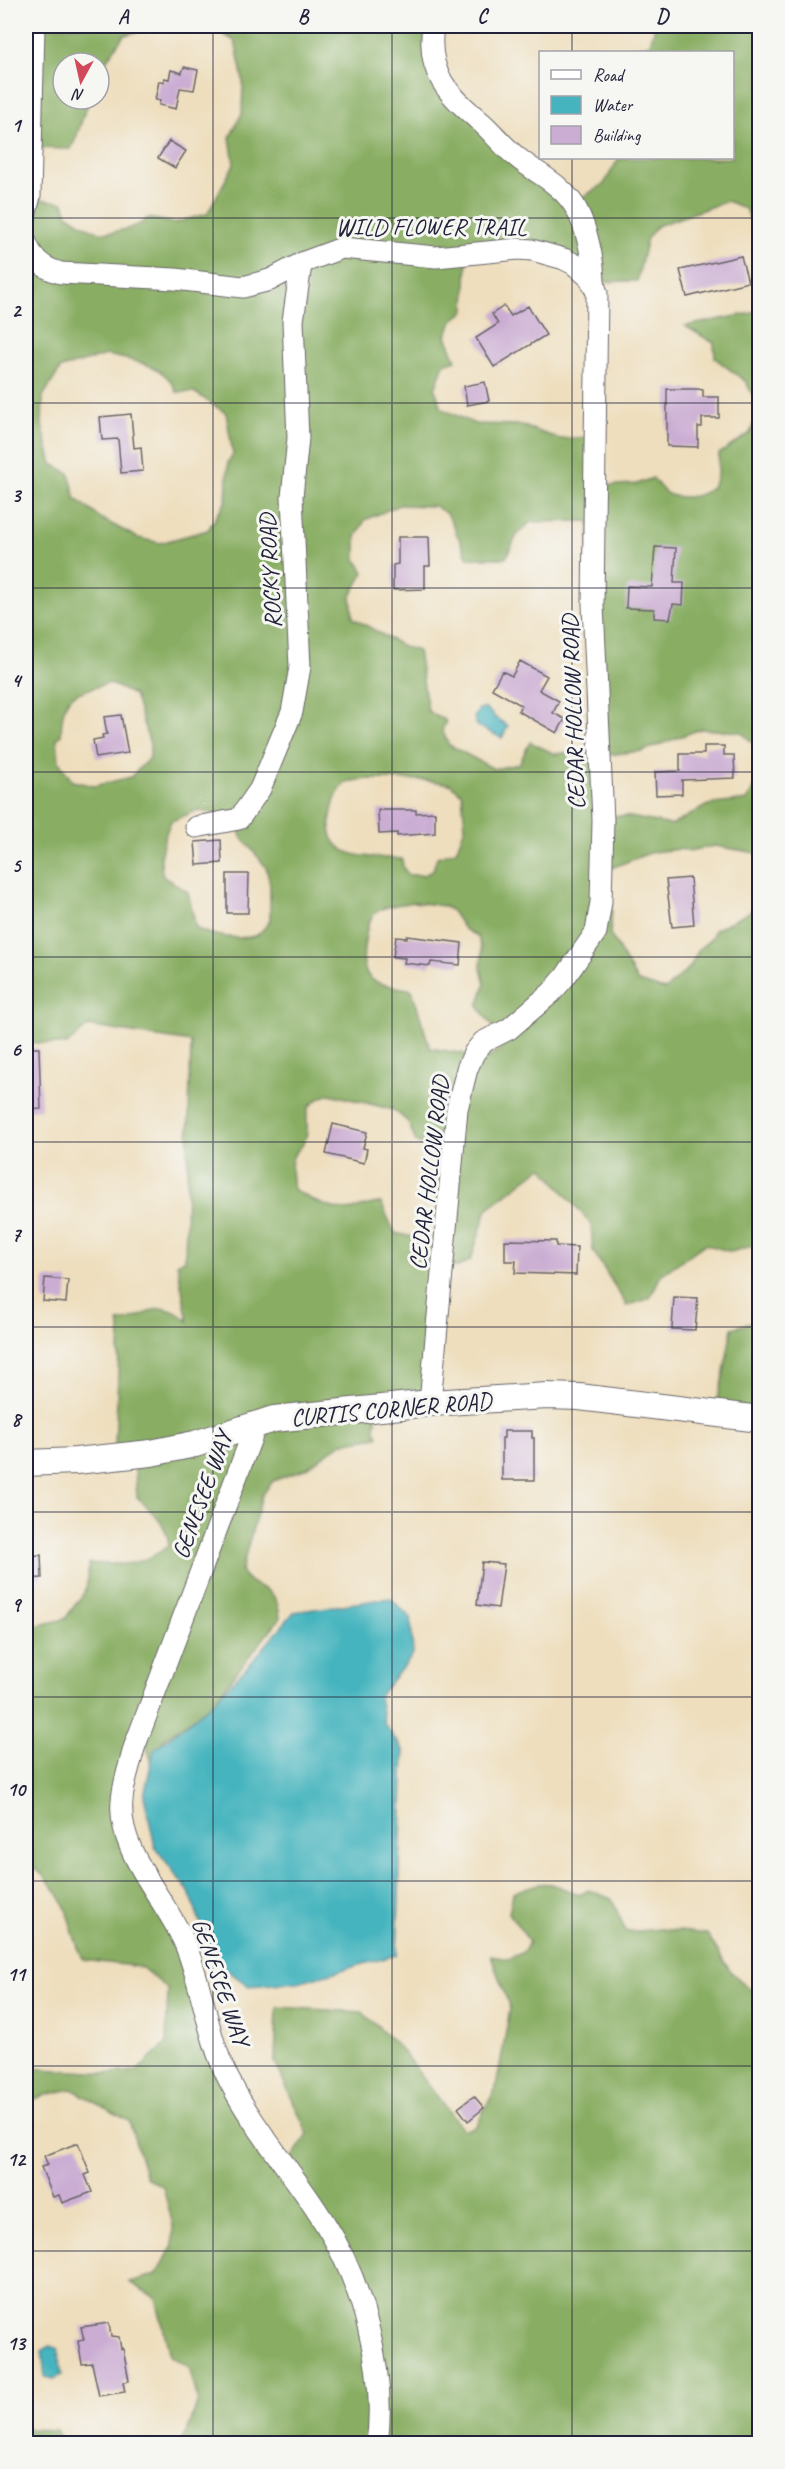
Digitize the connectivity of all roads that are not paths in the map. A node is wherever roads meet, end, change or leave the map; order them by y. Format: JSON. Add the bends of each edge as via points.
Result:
{"nodes":[{"id":1,"x":34,"y":26,"type":"edge"},
{"id":2,"x":433,"y":26,"type":"edge"},
{"id":3,"x":26,"y":212,"type":"edge"},
{"id":4,"x":26,"y":242,"type":"edge"},
{"id":5,"x":301,"y":265,"type":"junction"},
{"id":6,"x":594,"y":287,"type":"junction"},
{"id":7,"x":196,"y":827,"type":"dead end"},
{"id":8,"x":430,"y":1403,"type":"junction"},
{"id":9,"x":759,"y":1419,"type":"edge"},
{"id":10,"x":256,"y":1425,"type":"junction"},
{"id":11,"x":26,"y":1463,"type":"edge"},
{"id":12,"x":378,"y":2444,"type":"edge"}],
"edges":[{"from":1,"to":3,"type":"street","via":[[30,196]]},
{"from":2,"to":6,"type":"street","name":"CEDAR HOLLOW ROAD","via":[[435,64],[444,87],[517,158],[559,186],[574,204],[584,224]]},
{"from":4,"to":5,"type":"street","name":"WILD FLOWER TRAIL","via":[[35,259],[61,273],[243,287],[270,280]]},
{"from":5,"to":6,"type":"street","name":"WILD FLOWER TRAIL","via":[[342,248],[436,257],[532,250],[574,264]]},
{"from":5,"to":7,"type":"street","name":"ROCKY ROAD","via":[[293,321],[298,438],[292,497],[300,667],[292,712],[260,789],[239,819]]},
{"from":6,"to":8,"type":"street","name":"CEDAR HOLLOW ROAD","via":[[597,304],[593,605],[603,820],[601,902],[596,932],[565,977],[509,1029],[483,1042],[466,1069],[457,1109]]},
{"from":8,"to":9,"type":"street","name":"CURTIS CORNER ROAD","via":[[579,1397]]},
{"from":8,"to":10,"type":"street","name":"CURTIS CORNER ROAD","via":[[274,1419]]},
{"from":10,"to":11,"type":"street","name":"CURTIS CORNER ROAD","via":[[151,1453]]},
{"from":10,"to":12,"type":"street","name":"GENESEE WAY","via":[[134,1748],[123,1788],[122,1814],[132,1852],[185,1942],[214,2045],[228,2078],[324,2221],[349,2267],[371,2339],[379,2397]]}]}
